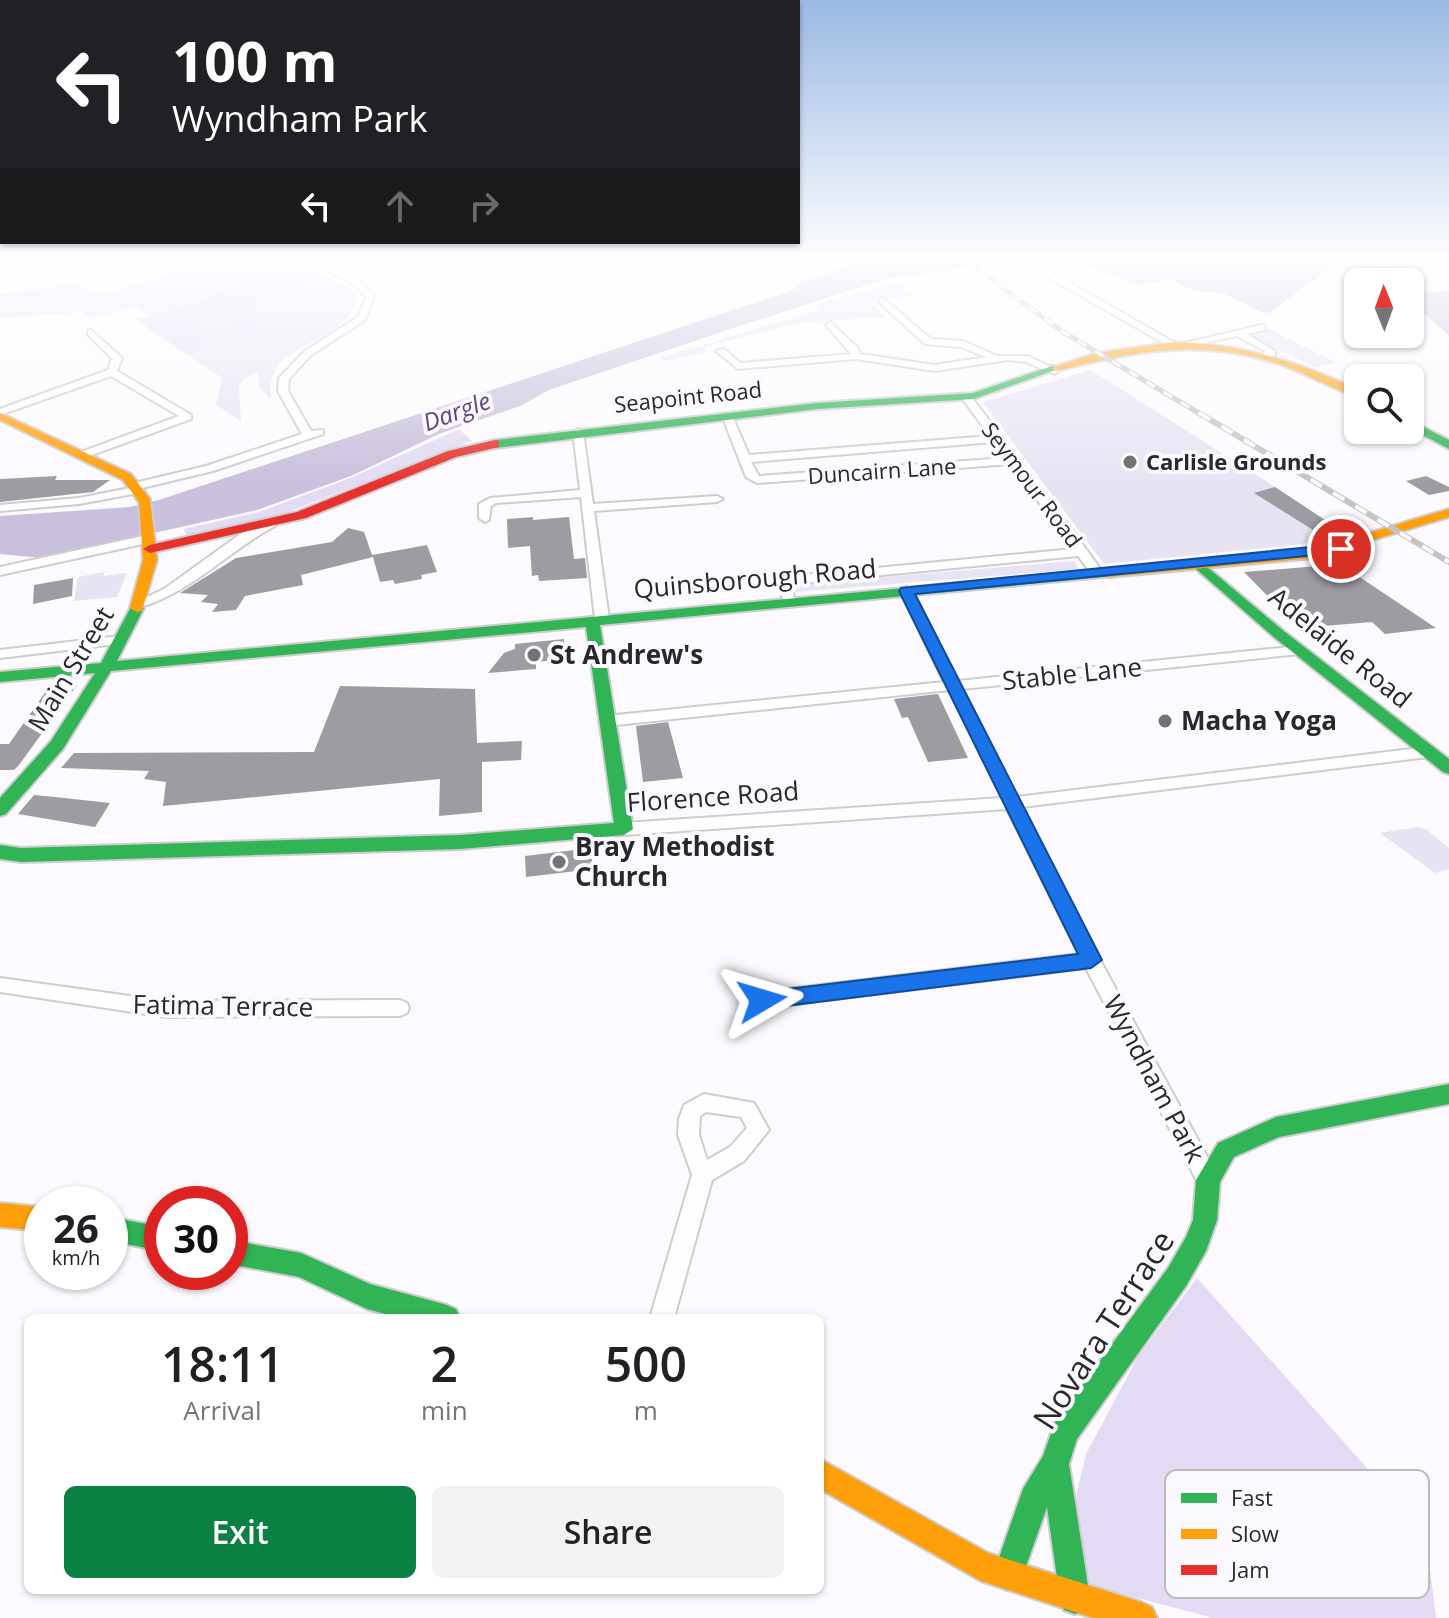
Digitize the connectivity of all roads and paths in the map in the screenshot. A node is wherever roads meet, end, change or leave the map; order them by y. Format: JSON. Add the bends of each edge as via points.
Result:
{"nodes":[{"id":1,"x":93,"y":335,"type":"edge"},
{"id":2,"x":337,"y":335,"type":"edge"},
{"id":3,"x":840,"y":335,"type":"edge"},
{"id":4,"x":920,"y":335,"type":"edge"},
{"id":5,"x":1164,"y":335,"type":"edge"},
{"id":6,"x":1224,"y":335,"type":"edge"},
{"id":7,"x":1242,"y":335,"type":"edge"},
{"id":8,"x":1180,"y":343,"type":"junction"},
{"id":9,"x":721,"y":351,"type":"dead end"},
{"id":10,"x":1268,"y":355,"type":"junction"},
{"id":11,"x":856,"y":356,"type":"junction"},
{"id":12,"x":994,"y":358,"type":"junction"},
{"id":13,"x":1054,"y":371,"type":"junction"},
{"id":14,"x":112,"y":372,"type":"junction"},
{"id":15,"x":1344,"y":387,"type":"edge"},
{"id":16,"x":966,"y":397,"type":"junction"},
{"id":17,"x":0,"y":414,"type":"edge"},
{"id":18,"x":728,"y":418,"type":"junction"},
{"id":19,"x":1424,"y":431,"type":"edge"},
{"id":20,"x":578,"y":432,"type":"junction"},
{"id":21,"x":997,"y":439,"type":"junction"},
{"id":22,"x":1449,"y":445,"type":"edge"},
{"id":23,"x":85,"y":454,"type":"junction"},
{"id":24,"x":745,"y":459,"type":"junction"},
{"id":25,"x":1013,"y":461,"type":"junction"},
{"id":26,"x":586,"y":493,"type":"junction"},
{"id":27,"x":141,"y":495,"type":"junction"},
{"id":28,"x":717,"y":499,"type":"dead end"},
{"id":29,"x":0,"y":508,"type":"edge"},
{"id":30,"x":588,"y":508,"type":"junction"},
{"id":31,"x":1449,"y":513,"type":"edge"},
{"id":32,"x":485,"y":518,"type":"dead end"},
{"id":33,"x":271,"y":523,"type":"junction"},
{"id":34,"x":148,"y":541,"type":"junction"},
{"id":35,"x":1082,"y":552,"type":"junction"},
{"id":36,"x":1200,"y":565,"type":"junction"},
{"id":37,"x":0,"y":571,"type":"edge"},
{"id":38,"x":1098,"y":574,"type":"junction"},
{"id":39,"x":906,"y":591,"type":"junction"},
{"id":40,"x":790,"y":602,"type":"junction"},
{"id":41,"x":140,"y":603,"type":"junction"},
{"id":42,"x":597,"y":620,"type":"junction"},
{"id":43,"x":120,"y":640,"type":"junction"},
{"id":44,"x":1300,"y":650,"type":"junction"},
{"id":45,"x":0,"y":654,"type":"edge"},
{"id":46,"x":108,"y":664,"type":"junction"},
{"id":47,"x":0,"y":677,"type":"edge"},
{"id":48,"x":954,"y":686,"type":"junction"},
{"id":49,"x":606,"y":721,"type":"junction"},
{"id":50,"x":1428,"y":752,"type":"junction"},
{"id":51,"x":1449,"y":768,"type":"edge"},
{"id":52,"x":1013,"y":803,"type":"junction"},
{"id":53,"x":0,"y":810,"type":"edge"},
{"id":54,"x":624,"y":829,"type":"junction"},
{"id":55,"x":0,"y":852,"type":"edge"},
{"id":56,"x":1091,"y":960,"type":"junction"},
{"id":57,"x":0,"y":985,"type":"edge"},
{"id":58,"x":762,"y":1000,"type":"dead end"},
{"id":59,"x":400,"y":1008,"type":"dead end"},
{"id":60,"x":1449,"y":1094,"type":"edge"},
{"id":61,"x":703,"y":1174,"type":"dead end"},
{"id":62,"x":1208,"y":1180,"type":"junction"},
{"id":63,"x":0,"y":1215,"type":"edge"},
{"id":64,"x":24,"y":1217,"type":"edge"},
{"id":65,"x":248,"y":1255,"type":"edge"},
{"id":66,"x":432,"y":1314,"type":"edge"},
{"id":67,"x":663,"y":1314,"type":"edge"},
{"id":68,"x":1055,"y":1464,"type":"junction"},
{"id":69,"x":824,"y":1475,"type":"edge"},
{"id":70,"x":1008,"y":1575,"type":"junction"},
{"id":71,"x":1075,"y":1599,"type":"junction"},
{"id":72,"x":1141,"y":1618,"type":"edge"}],
"edges":[{"from":1,"to":14,"type":"street","via":[[117,358]]},
{"from":2,"to":27,"type":"street","via":[[284,378],[283,391],[314,434]]},
{"from":3,"to":11,"type":"street"},
{"from":4,"to":12,"type":"street","via":[[928,342],[963,344]]},
{"from":5,"to":8,"type":"street"},
{"from":6,"to":8,"type":"street"},
{"from":7,"to":10,"type":"street","via":[[1268,349]]},
{"from":8,"to":10,"type":"street","name":"Seapoint Road"},
{"from":8,"to":13,"type":"street","name":"Seapoint Road","via":[[1090,357]]},
{"from":9,"to":11,"type":"street","via":[[738,366]]},
{"from":10,"to":15,"type":"street","name":"Seapoint Road"},
{"from":11,"to":12,"type":"street","via":[[935,368]]},
{"from":12,"to":13,"type":"street","via":[[1028,359]]},
{"from":13,"to":16,"type":"street","name":"Seapoint Road"},
{"from":14,"to":17,"type":"street"},
{"from":14,"to":23,"type":"street","via":[[187,417]]},
{"from":16,"to":18,"type":"street","name":"Seapoint Road","via":[[817,406]]},
{"from":16,"to":21,"type":"street","name":"Seymour Road"},
{"from":17,"to":23,"type":"street"},
{"from":18,"to":20,"type":"street","name":"Seapoint Road"},
{"from":18,"to":24,"type":"street"},
{"from":19,"to":22,"type":"street"},
{"from":20,"to":26,"type":"street"},
{"from":20,"to":33,"type":"street","name":"Seapoint Road","via":[[462,451],[342,501]]},
{"from":21,"to":24,"type":"street"},
{"from":21,"to":25,"type":"street","name":"Seymour Road"},
{"from":23,"to":27,"type":"street","via":[[124,475]]},
{"from":24,"to":25,"type":"street","name":"Duncairn Lane","via":[[752,477],[761,480]]},
{"from":25,"to":35,"type":"street","name":"Seymour Road"},
{"from":26,"to":30,"type":"street"},
{"from":26,"to":32,"type":"street","via":[[494,500],[485,504]]},
{"from":27,"to":29,"type":"street"},
{"from":27,"to":34,"type":"street","name":"Main Street"},
{"from":28,"to":30,"type":"street"},
{"from":30,"to":42,"type":"street"},
{"from":31,"to":36,"type":"street","name":"Quinsborough Road","via":[[1407,522],[1341,549]]},
{"from":33,"to":34,"type":"street","name":"Seapoint Road"},
{"from":33,"to":41,"type":"street","via":[[169,592]]},
{"from":34,"to":37,"type":"street"},
{"from":34,"to":41,"type":"street","name":"Main Street","via":[[149,573]]},
{"from":35,"to":38,"type":"street","name":"Seymour Road"},
{"from":35,"to":40,"type":"street","via":[[783,581]]},
{"from":36,"to":38,"type":"street","name":"Quinsborough Road"},
{"from":36,"to":44,"type":"street","name":"Adelaide Road"},
{"from":38,"to":39,"type":"street","name":"Quinsborough Road"},
{"from":39,"to":40,"type":"street","name":"Quinsborough Road"},
{"from":39,"to":48,"type":"street","name":"Wyndham Park"},
{"from":40,"to":42,"type":"street","name":"Quinsborough Road"},
{"from":41,"to":43,"type":"street","name":"Main Street"},
{"from":42,"to":46,"type":"street","name":"Quinsborough Road"},
{"from":42,"to":49,"type":"street"},
{"from":43,"to":45,"type":"street"},
{"from":43,"to":46,"type":"street","name":"Main Street"},
{"from":44,"to":48,"type":"street","name":"Stable Lane"},
{"from":44,"to":50,"type":"street","name":"Adelaide Road"},
{"from":46,"to":47,"type":"street","name":"Quinsborough Road"},
{"from":46,"to":53,"type":"street","name":"Main Street","via":[[57,745]]},
{"from":48,"to":49,"type":"street","name":"Stable Lane"},
{"from":48,"to":52,"type":"street","name":"Wyndham Park"},
{"from":49,"to":54,"type":"street"},
{"from":50,"to":51,"type":"street","name":"Adelaide Road"},
{"from":50,"to":52,"type":"street","name":"Florence Road"},
{"from":52,"to":54,"type":"street","name":"Florence Road"},
{"from":52,"to":56,"type":"street","name":"Wyndham Park"},
{"from":54,"to":55,"type":"street","name":"Florence Road","via":[[407,844]]},
{"from":56,"to":58,"type":"street"},
{"from":56,"to":62,"type":"street","name":"Wyndham Park"},
{"from":57,"to":59,"type":"street","name":"Fatima Terrace","via":[[166,1009]]},
{"from":60,"to":62,"type":"street","via":[[1269,1129],[1226,1150]]},
{"from":61,"to":67,"type":"street"},
{"from":62,"to":68,"type":"street","name":"Novara Terrace","via":[[1197,1243],[1065,1432]]},
{"from":63,"to":64,"type":"street"},
{"from":65,"to":66,"type":"street","via":[[301,1265],[367,1296]]},
{"from":68,"to":70,"type":"street","name":"Novara Terrace","via":[[1038,1489]]},
{"from":68,"to":71,"type":"street","name":"Novara Terrace"},
{"from":69,"to":70,"type":"street","via":[[981,1566]]},
{"from":70,"to":71,"type":"street"},
{"from":71,"to":72,"type":"street"}]}
